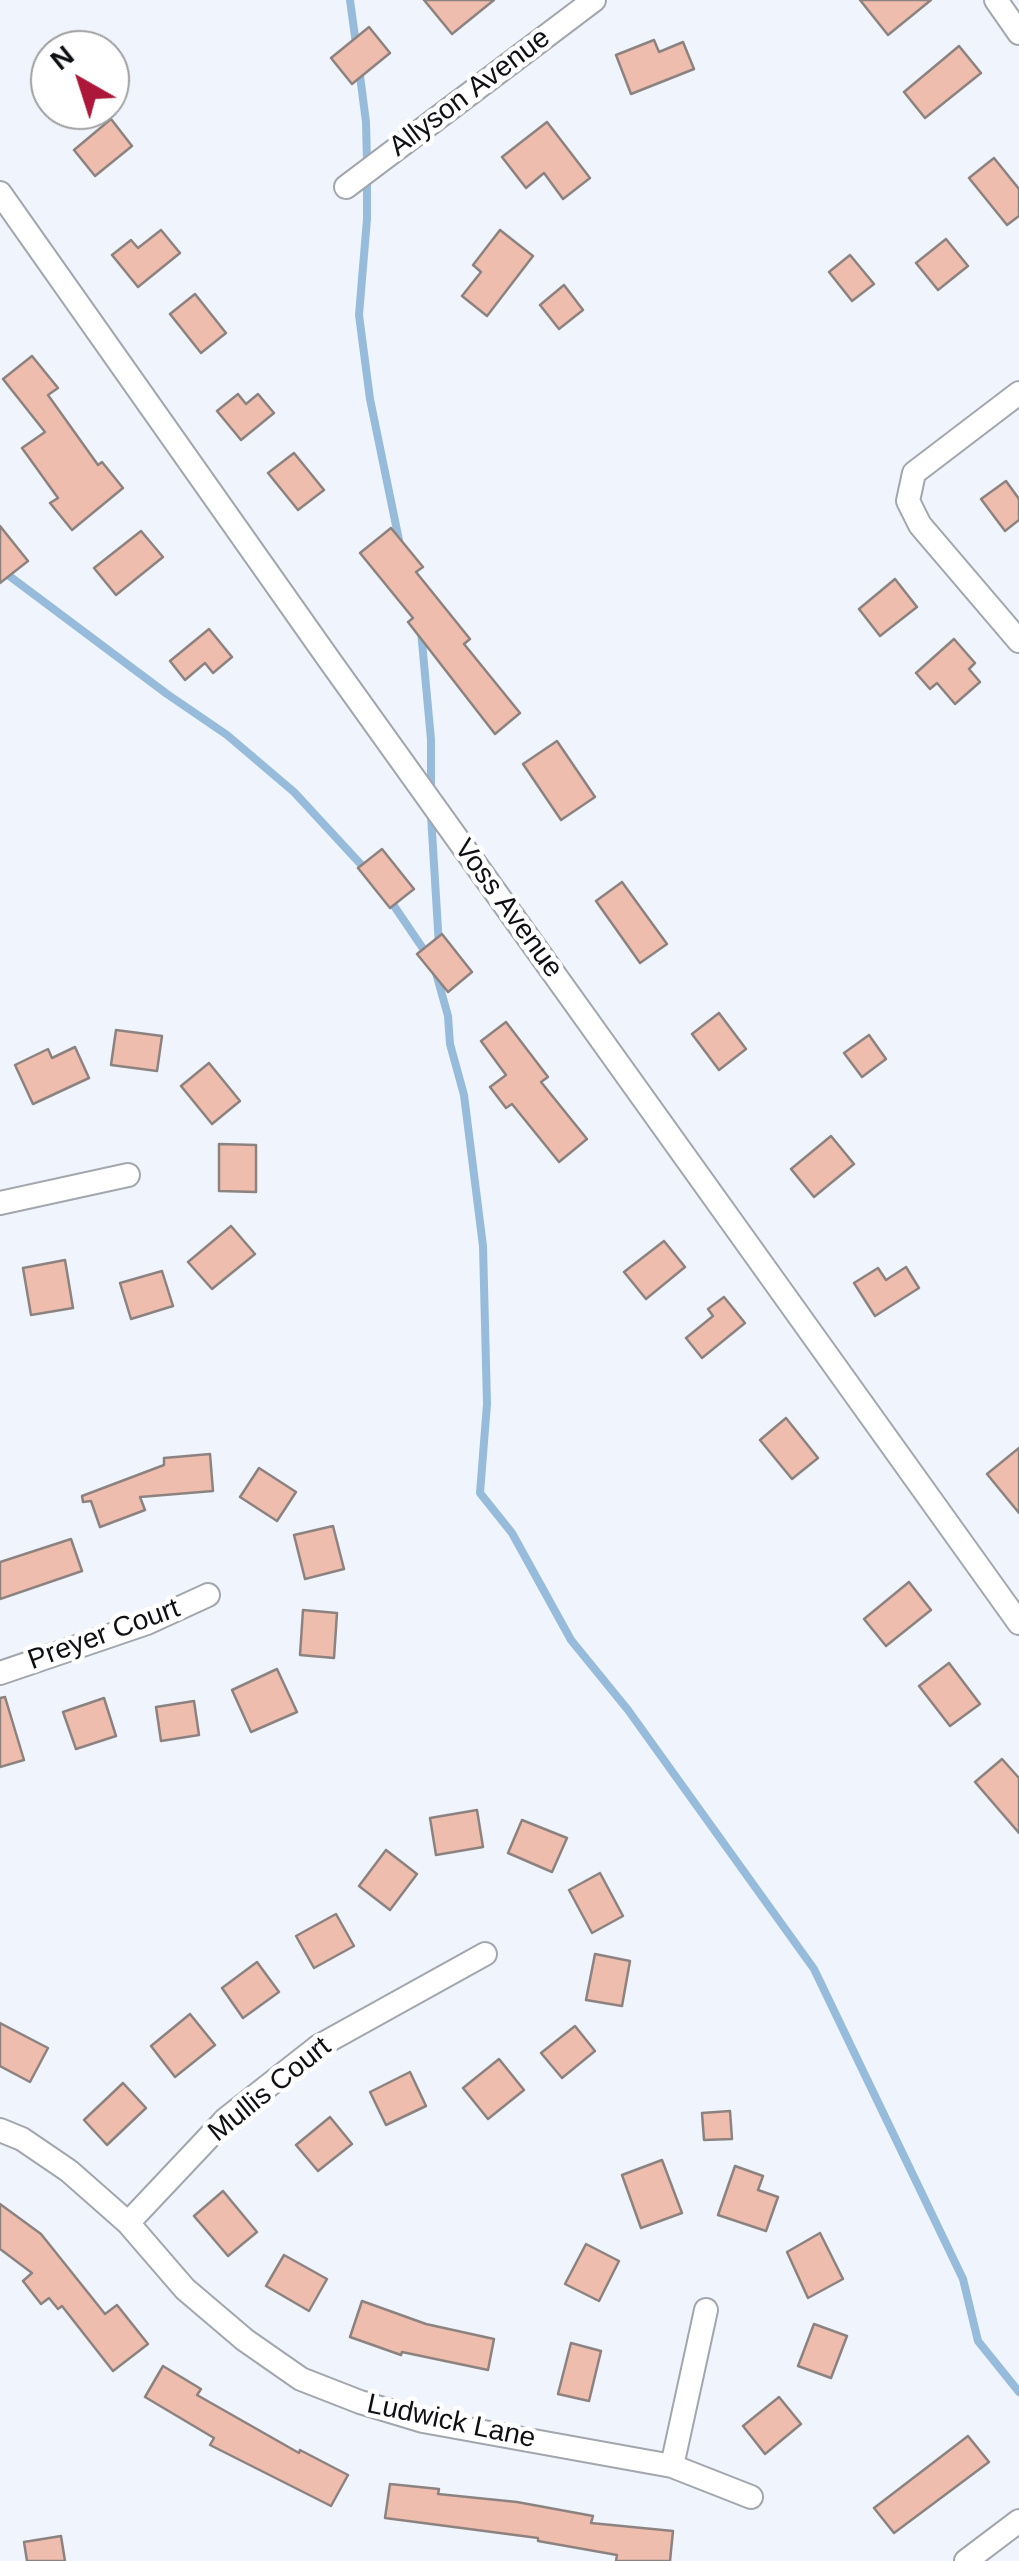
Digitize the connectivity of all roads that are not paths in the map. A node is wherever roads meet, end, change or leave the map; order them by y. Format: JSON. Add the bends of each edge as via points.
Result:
{"nodes":[{"id":1,"x":594,"y":0,"type":"edge"},
{"id":2,"x":996,"y":0,"type":"edge"},
{"id":3,"x":1019,"y":33,"type":"edge"},
{"id":4,"x":346,"y":187,"type":"dead end"},
{"id":5,"x":0,"y":193,"type":"edge"},
{"id":6,"x":1019,"y":393,"type":"edge"},
{"id":7,"x":1019,"y":641,"type":"edge"},
{"id":8,"x":128,"y":1175,"type":"dead end"},
{"id":9,"x":0,"y":1203,"type":"edge"},
{"id":10,"x":208,"y":1595,"type":"dead end"},
{"id":11,"x":1019,"y":1623,"type":"edge"},
{"id":12,"x":0,"y":1673,"type":"edge"},
{"id":13,"x":486,"y":1954,"type":"dead end"},
{"id":14,"x":0,"y":2130,"type":"edge"},
{"id":15,"x":128,"y":2223,"type":"junction"},
{"id":16,"x":706,"y":2310,"type":"dead end"},
{"id":17,"x":672,"y":2466,"type":"junction"},
{"id":18,"x":752,"y":2497,"type":"dead end"},
{"id":19,"x":1019,"y":2521,"type":"edge"},
{"id":20,"x":966,"y":2561,"type":"edge"}],
"edges":[{"from":1,"to":4,"type":"street","name":"Allyson Avenue"},
{"from":2,"to":3,"type":"street"},
{"from":5,"to":11,"type":"street","name":"Voss Avenue"},
{"from":6,"to":7,"type":"street","via":[[914,473],[908,501],[920,525]]},
{"from":8,"to":9,"type":"street"},
{"from":10,"to":12,"type":"street","name":"Preyer Court"},
{"from":13,"to":15,"type":"street","name":"Mullis Court","via":[[319,2046],[226,2119]]},
{"from":14,"to":15,"type":"street","name":"Ludwick Lane","via":[[69,2171]]},
{"from":15,"to":17,"type":"street","name":"Ludwick Lane","via":[[186,2289],[301,2379],[423,2421]]},
{"from":16,"to":17,"type":"street"},
{"from":17,"to":18,"type":"street","name":"Ludwick Lane"},
{"from":19,"to":20,"type":"street"}]}
